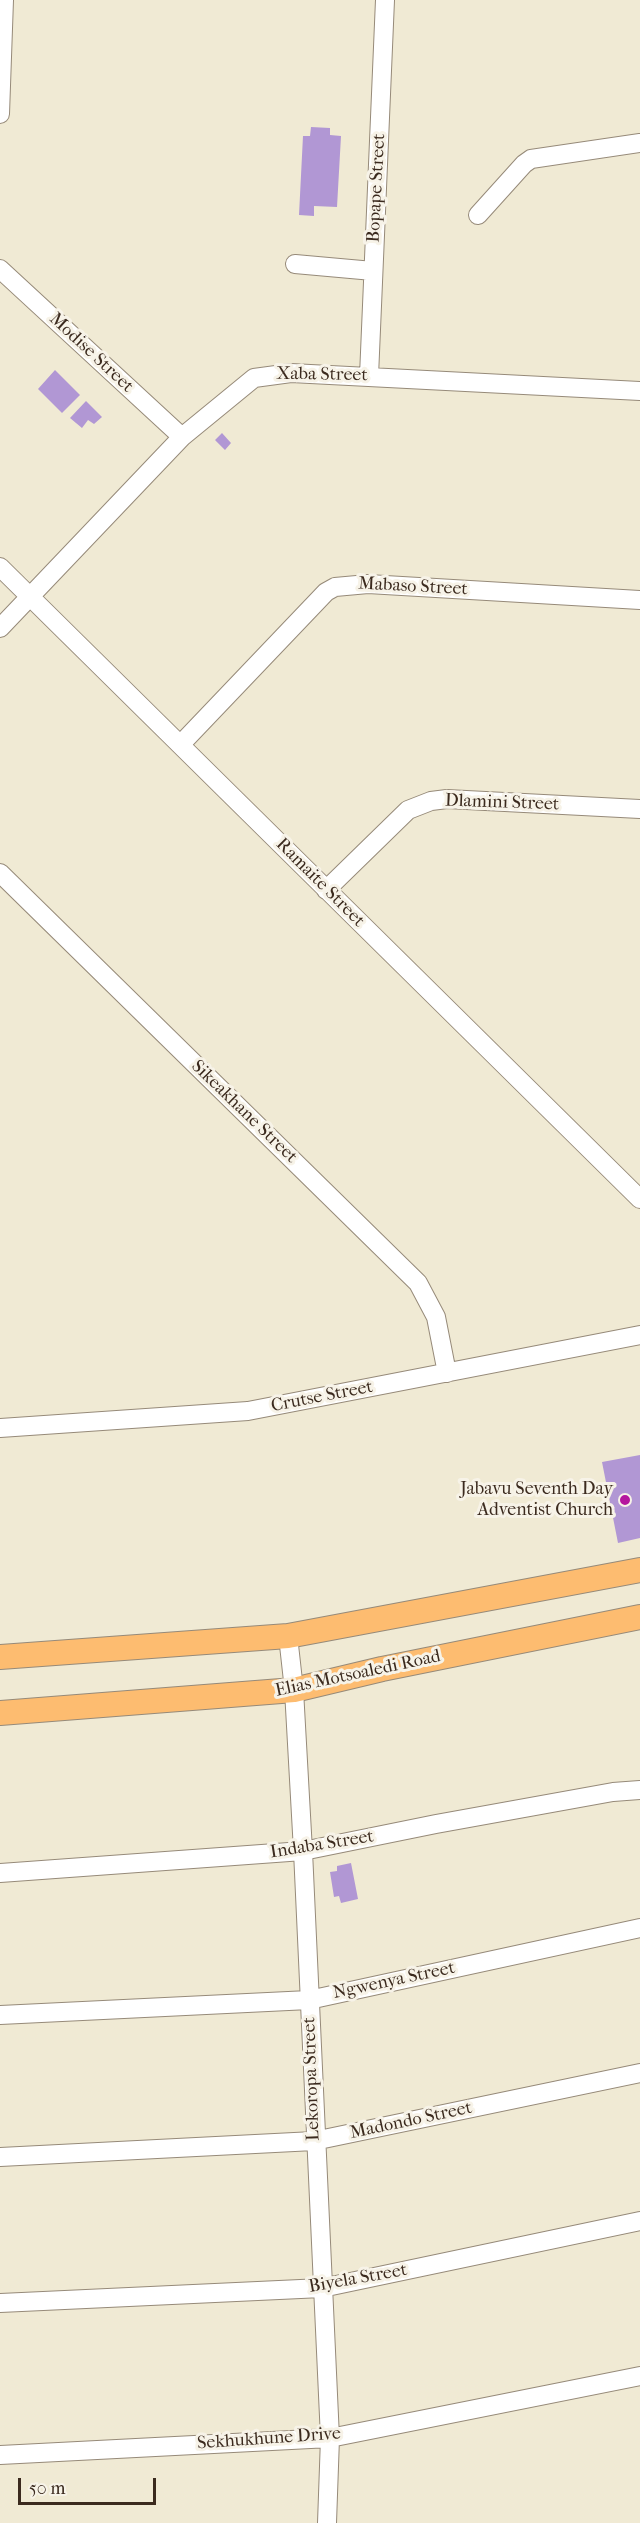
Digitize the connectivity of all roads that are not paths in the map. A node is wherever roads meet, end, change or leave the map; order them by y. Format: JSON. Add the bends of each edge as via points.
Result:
{"nodes":[{"id":1,"x":4,"y":0,"type":"edge"},
{"id":2,"x":385,"y":0,"type":"edge"},
{"id":3,"x":0,"y":114,"type":"edge"},
{"id":4,"x":640,"y":143,"type":"edge"},
{"id":5,"x":478,"y":214,"type":"dead end"},
{"id":6,"x":295,"y":264,"type":"dead end"},
{"id":7,"x":0,"y":269,"type":"edge"},
{"id":8,"x":373,"y":271,"type":"junction"},
{"id":9,"x":369,"y":376,"type":"junction"},
{"id":10,"x":640,"y":391,"type":"edge"},
{"id":11,"x":182,"y":437,"type":"junction"},
{"id":12,"x":0,"y":567,"type":"edge"},
{"id":13,"x":31,"y":596,"type":"junction"},
{"id":14,"x":640,"y":600,"type":"edge"},
{"id":15,"x":0,"y":628,"type":"edge"},
{"id":16,"x":181,"y":744,"type":"junction"},
{"id":17,"x":640,"y":809,"type":"edge"},
{"id":18,"x":0,"y":873,"type":"edge"},
{"id":19,"x":326,"y":890,"type":"junction"},
{"id":20,"x":640,"y":1199,"type":"edge"},
{"id":21,"x":640,"y":1335,"type":"edge"},
{"id":22,"x":447,"y":1373,"type":"junction"},
{"id":23,"x":0,"y":1428,"type":"edge"},
{"id":24,"x":640,"y":1570,"type":"edge"},
{"id":25,"x":640,"y":1617,"type":"edge"},
{"id":26,"x":288,"y":1636,"type":"junction"},
{"id":27,"x":0,"y":1657,"type":"edge"},
{"id":28,"x":294,"y":1690,"type":"junction"},
{"id":29,"x":0,"y":1713,"type":"edge"},
{"id":30,"x":640,"y":1790,"type":"edge"},
{"id":31,"x":303,"y":1851,"type":"junction"},
{"id":32,"x":0,"y":1873,"type":"edge"},
{"id":33,"x":640,"y":1928,"type":"edge"},
{"id":34,"x":309,"y":2000,"type":"junction"},
{"id":35,"x":0,"y":2015,"type":"edge"},
{"id":36,"x":640,"y":2073,"type":"edge"},
{"id":37,"x":314,"y":2142,"type":"junction"},
{"id":38,"x":0,"y":2157,"type":"edge"},
{"id":39,"x":640,"y":2221,"type":"edge"},
{"id":40,"x":322,"y":2288,"type":"junction"},
{"id":41,"x":0,"y":2303,"type":"edge"},
{"id":42,"x":640,"y":2376,"type":"edge"},
{"id":43,"x":330,"y":2438,"type":"junction"},
{"id":44,"x":0,"y":2455,"type":"edge"},
{"id":45,"x":327,"y":2523,"type":"edge"}],
"edges":[{"from":1,"to":3,"type":"street"},
{"from":2,"to":8,"type":"street","name":"Bopape Street"},
{"from":4,"to":5,"type":"street","via":[[531,159]]},
{"from":6,"to":8,"type":"street"},
{"from":7,"to":11,"type":"street","name":"Modise Street"},
{"from":8,"to":9,"type":"street","name":"Bopape Street"},
{"from":9,"to":10,"type":"street","name":"Xaba Street"},
{"from":9,"to":11,"type":"street","name":"Xaba Street","via":[[291,373],[254,378]]},
{"from":11,"to":13,"type":"street","name":"Xaba Street"},
{"from":12,"to":13,"type":"street","name":"Ramaite Street"},
{"from":13,"to":15,"type":"street","name":"Xaba Street"},
{"from":13,"to":16,"type":"street","name":"Ramaite Street"},
{"from":14,"to":16,"type":"street","name":"Mabaso Street","via":[[368,584],[335,587]]},
{"from":16,"to":19,"type":"street","name":"Ramaite Street"},
{"from":17,"to":19,"type":"street","name":"Dlamini Street","via":[[431,801],[408,810]]},
{"from":18,"to":22,"type":"street","name":"Sikeakhane Street","via":[[418,1283],[436,1317]]},
{"from":19,"to":20,"type":"street","name":"Ramaite Street"},
{"from":21,"to":22,"type":"street","name":"Crutse Street"},
{"from":22,"to":23,"type":"street","name":"Crutse Street","via":[[248,1411]]},
{"from":24,"to":26,"type":"main road"},
{"from":25,"to":28,"type":"main road","name":"Elias Motsoaledi Road"},
{"from":26,"to":27,"type":"main road"},
{"from":26,"to":28,"type":"street","name":"Lekoropa Street"},
{"from":28,"to":29,"type":"main road","name":"Elias Motsoaledi Road"},
{"from":28,"to":31,"type":"street","name":"Lekoropa Street"},
{"from":30,"to":31,"type":"street","name":"Indaba Street"},
{"from":31,"to":32,"type":"street","name":"Indaba Street"},
{"from":31,"to":34,"type":"street","name":"Lekoropa Street"},
{"from":33,"to":34,"type":"street","name":"Ngwenya Street"},
{"from":34,"to":35,"type":"street","name":"Ngwenya Street"},
{"from":34,"to":37,"type":"street","name":"Lekoropa Street"},
{"from":36,"to":37,"type":"street","name":"Madondo Street"},
{"from":37,"to":38,"type":"street","name":"Madondo Street"},
{"from":37,"to":40,"type":"street","name":"Lekoropa Street"},
{"from":39,"to":40,"type":"street","name":"Biyela Street"},
{"from":40,"to":41,"type":"street","name":"Biyela Street"},
{"from":40,"to":43,"type":"street","name":"Lekoropa Street"},
{"from":42,"to":43,"type":"street","name":"Sekhukhune Drive"},
{"from":43,"to":44,"type":"street","name":"Sekhukhune Drive"},
{"from":43,"to":45,"type":"street","name":"Lekoropa Street"}]}
